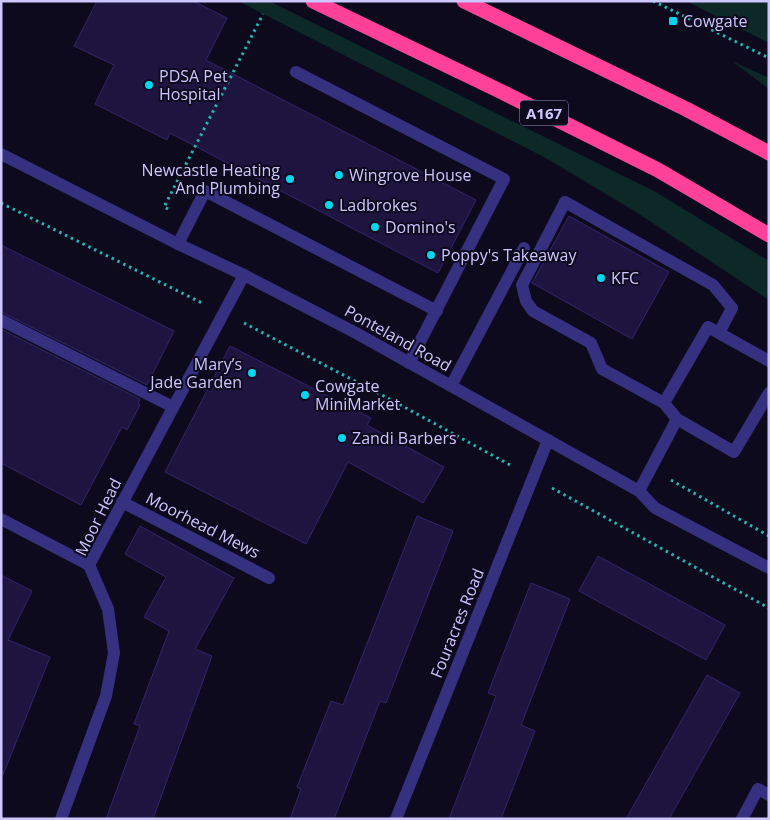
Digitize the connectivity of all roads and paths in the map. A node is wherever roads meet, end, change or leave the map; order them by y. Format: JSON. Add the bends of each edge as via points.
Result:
{"nodes":[{"id":1,"x":313,"y":1,"type":"edge"},
{"id":2,"x":464,"y":1,"type":"edge"},
{"id":3,"x":653,"y":1,"type":"edge"},
{"id":4,"x":263,"y":14,"type":"dead end"},
{"id":5,"x":769,"y":58,"type":"edge"},
{"id":6,"x":296,"y":72,"type":"dead end"},
{"id":7,"x":769,"y":153,"type":"edge"},
{"id":8,"x":1,"y":154,"type":"edge"},
{"id":9,"x":1,"y":203,"type":"edge"},
{"id":10,"x":190,"y":221,"type":"junction"},
{"id":11,"x":769,"y":235,"type":"edge"},
{"id":12,"x":178,"y":244,"type":"junction"},
{"id":13,"x":524,"y":248,"type":"dead end"},
{"id":14,"x":244,"y":275,"type":"junction"},
{"id":15,"x":436,"y":311,"type":"junction"},
{"id":16,"x":224,"y":313,"type":"junction"},
{"id":17,"x":1,"y":320,"type":"edge"},
{"id":18,"x":719,"y":333,"type":"junction"},
{"id":19,"x":769,"y":361,"type":"edge"},
{"id":20,"x":409,"y":363,"type":"junction"},
{"id":21,"x":451,"y":386,"type":"junction"},
{"id":22,"x":769,"y":393,"type":"edge"},
{"id":23,"x":664,"y":403,"type":"junction"},
{"id":24,"x":174,"y":407,"type":"junction"},
{"id":25,"x":678,"y":419,"type":"junction"},
{"id":26,"x":548,"y":440,"type":"junction"},
{"id":27,"x":533,"y":477,"type":"junction"},
{"id":28,"x":639,"y":491,"type":"junction"},
{"id":29,"x":122,"y":502,"type":"junction"},
{"id":30,"x":1,"y":519,"type":"edge"},
{"id":31,"x":89,"y":565,"type":"junction"},
{"id":32,"x":769,"y":568,"type":"edge"},
{"id":33,"x":269,"y":578,"type":"dead end"},
{"id":34,"x":769,"y":608,"type":"edge"},
{"id":35,"x":769,"y":795,"type":"edge"},
{"id":36,"x":61,"y":819,"type":"edge"},
{"id":37,"x":396,"y":819,"type":"edge"},
{"id":38,"x":742,"y":819,"type":"edge"}],
"edges":[{"from":1,"to":11,"type":"highway","number":"A167","via":[[658,170]]},
{"from":2,"to":7,"type":"highway"},
{"from":3,"to":5,"type":"path"},
{"from":4,"to":10,"type":"path","via":[[164,207]]},
{"from":6,"to":15,"type":"street","via":[[504,179]]},
{"from":8,"to":12,"type":"street","name":"Ponteland Road"},
{"from":9,"to":16,"type":"path"},
{"from":10,"to":12,"type":"street"},
{"from":10,"to":15,"type":"street","via":[[205,192]]},
{"from":12,"to":14,"type":"street","name":"Ponteland Road"},
{"from":13,"to":21,"type":"street"},
{"from":14,"to":16,"type":"street","name":"Moor Head"},
{"from":14,"to":20,"type":"street","name":"Ponteland Road"},
{"from":15,"to":20,"type":"street"},
{"from":16,"to":24,"type":"street","name":"Moor Head"},
{"from":16,"to":27,"type":"path"},
{"from":17,"to":24,"type":"street"},
{"from":18,"to":19,"type":"street"},
{"from":18,"to":23,"type":"street","via":[[708,327]]},
{"from":18,"to":23,"type":"street","via":[[732,308],[713,285],[565,202],[522,285],[526,301],[533,311],[591,342],[602,370]]},
{"from":20,"to":21,"type":"street","name":"Ponteland Road"},
{"from":21,"to":26,"type":"street","name":"Ponteland Road"},
{"from":22,"to":25,"type":"street","via":[[734,452]]},
{"from":23,"to":25,"type":"street"},
{"from":24,"to":29,"type":"street","name":"Moor Head"},
{"from":25,"to":28,"type":"street"},
{"from":26,"to":27,"type":"street","name":"Fouracres Road"},
{"from":26,"to":28,"type":"street","name":"Ponteland Road"},
{"from":27,"to":34,"type":"path"},
{"from":27,"to":37,"type":"street","name":"Fouracres Road"},
{"from":28,"to":32,"type":"street","name":"Ponteland Road","via":[[655,508]]},
{"from":29,"to":31,"type":"street","name":"Moor Head"},
{"from":29,"to":33,"type":"street","name":"Moorhead Mews"},
{"from":30,"to":31,"type":"street"},
{"from":31,"to":36,"type":"street","name":"Moor Head","via":[[108,609],[114,654],[106,696]]},
{"from":35,"to":38,"type":"street","via":[[758,789]]}]}
